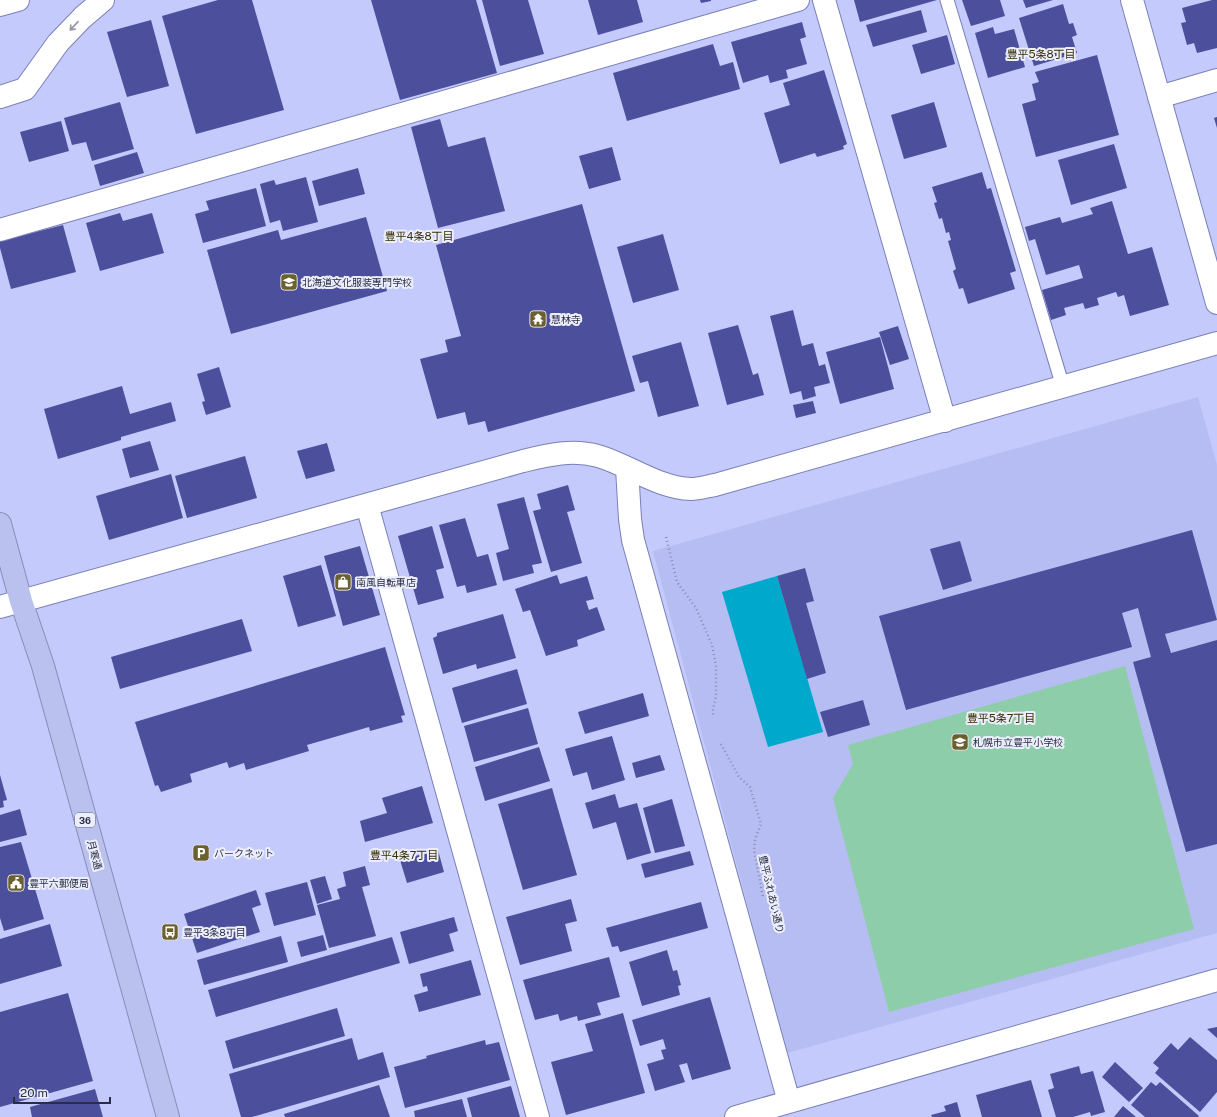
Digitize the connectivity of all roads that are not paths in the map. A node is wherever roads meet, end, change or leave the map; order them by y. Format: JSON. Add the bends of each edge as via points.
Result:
{"nodes":[{"id":1,"x":18,"y":0,"type":"edge"},
{"id":2,"x":103,"y":0,"type":"edge"},
{"id":3,"x":798,"y":0,"type":"edge"},
{"id":4,"x":824,"y":0,"type":"edge"},
{"id":5,"x":947,"y":0,"type":"edge"},
{"id":6,"x":1132,"y":0,"type":"edge"},
{"id":7,"x":0,"y":5,"type":"edge"},
{"id":8,"x":1217,"y":80,"type":"edge"},
{"id":9,"x":0,"y":97,"type":"edge"},
{"id":10,"x":1159,"y":97,"type":"junction"},
{"id":11,"x":0,"y":230,"type":"edge"},
{"id":12,"x":1217,"y":304,"type":"edge"},
{"id":13,"x":1217,"y":343,"type":"edge"},
{"id":14,"x":1063,"y":387,"type":"junction"},
{"id":15,"x":945,"y":421,"type":"junction"},
{"id":16,"x":627,"y":468,"type":"junction"},
{"id":17,"x":367,"y":505,"type":"junction"},
{"id":18,"x":0,"y":524,"type":"edge"},
{"id":19,"x":21,"y":601,"type":"junction"},
{"id":20,"x":0,"y":607,"type":"edge"},
{"id":21,"x":1217,"y":980,"type":"edge"},
{"id":22,"x":790,"y":1102,"type":"junction"},
{"id":23,"x":168,"y":1117,"type":"edge"},
{"id":24,"x":538,"y":1117,"type":"edge"},
{"id":25,"x":736,"y":1117,"type":"edge"}],
"edges":[{"from":1,"to":7,"type":"street"},
{"from":2,"to":9,"type":"street","one_way":true,"via":[[83,16],[58,43],[25,89]]},
{"from":3,"to":11,"type":"street"},
{"from":4,"to":15,"type":"street"},
{"from":5,"to":14,"type":"lane"},
{"from":6,"to":10,"type":"street"},
{"from":8,"to":10,"type":"street"},
{"from":10,"to":12,"type":"street"},
{"from":13,"to":14,"type":"street"},
{"from":14,"to":15,"type":"street"},
{"from":15,"to":16,"type":"street","via":[[716,485],[691,489],[669,485]]},
{"from":16,"to":17,"type":"street","via":[[598,456],[559,453]]},
{"from":16,"to":22,"type":"street","via":[[633,540]]},
{"from":17,"to":19,"type":"street"},
{"from":17,"to":24,"type":"street"},
{"from":18,"to":19,"type":"highway","name":"月寒通","number":"36"},
{"from":19,"to":20,"type":"street"},
{"from":19,"to":23,"type":"highway","name":"月寒通","number":"36","via":[[43,666]]},
{"from":21,"to":22,"type":"street"},
{"from":22,"to":25,"type":"street"}]}
